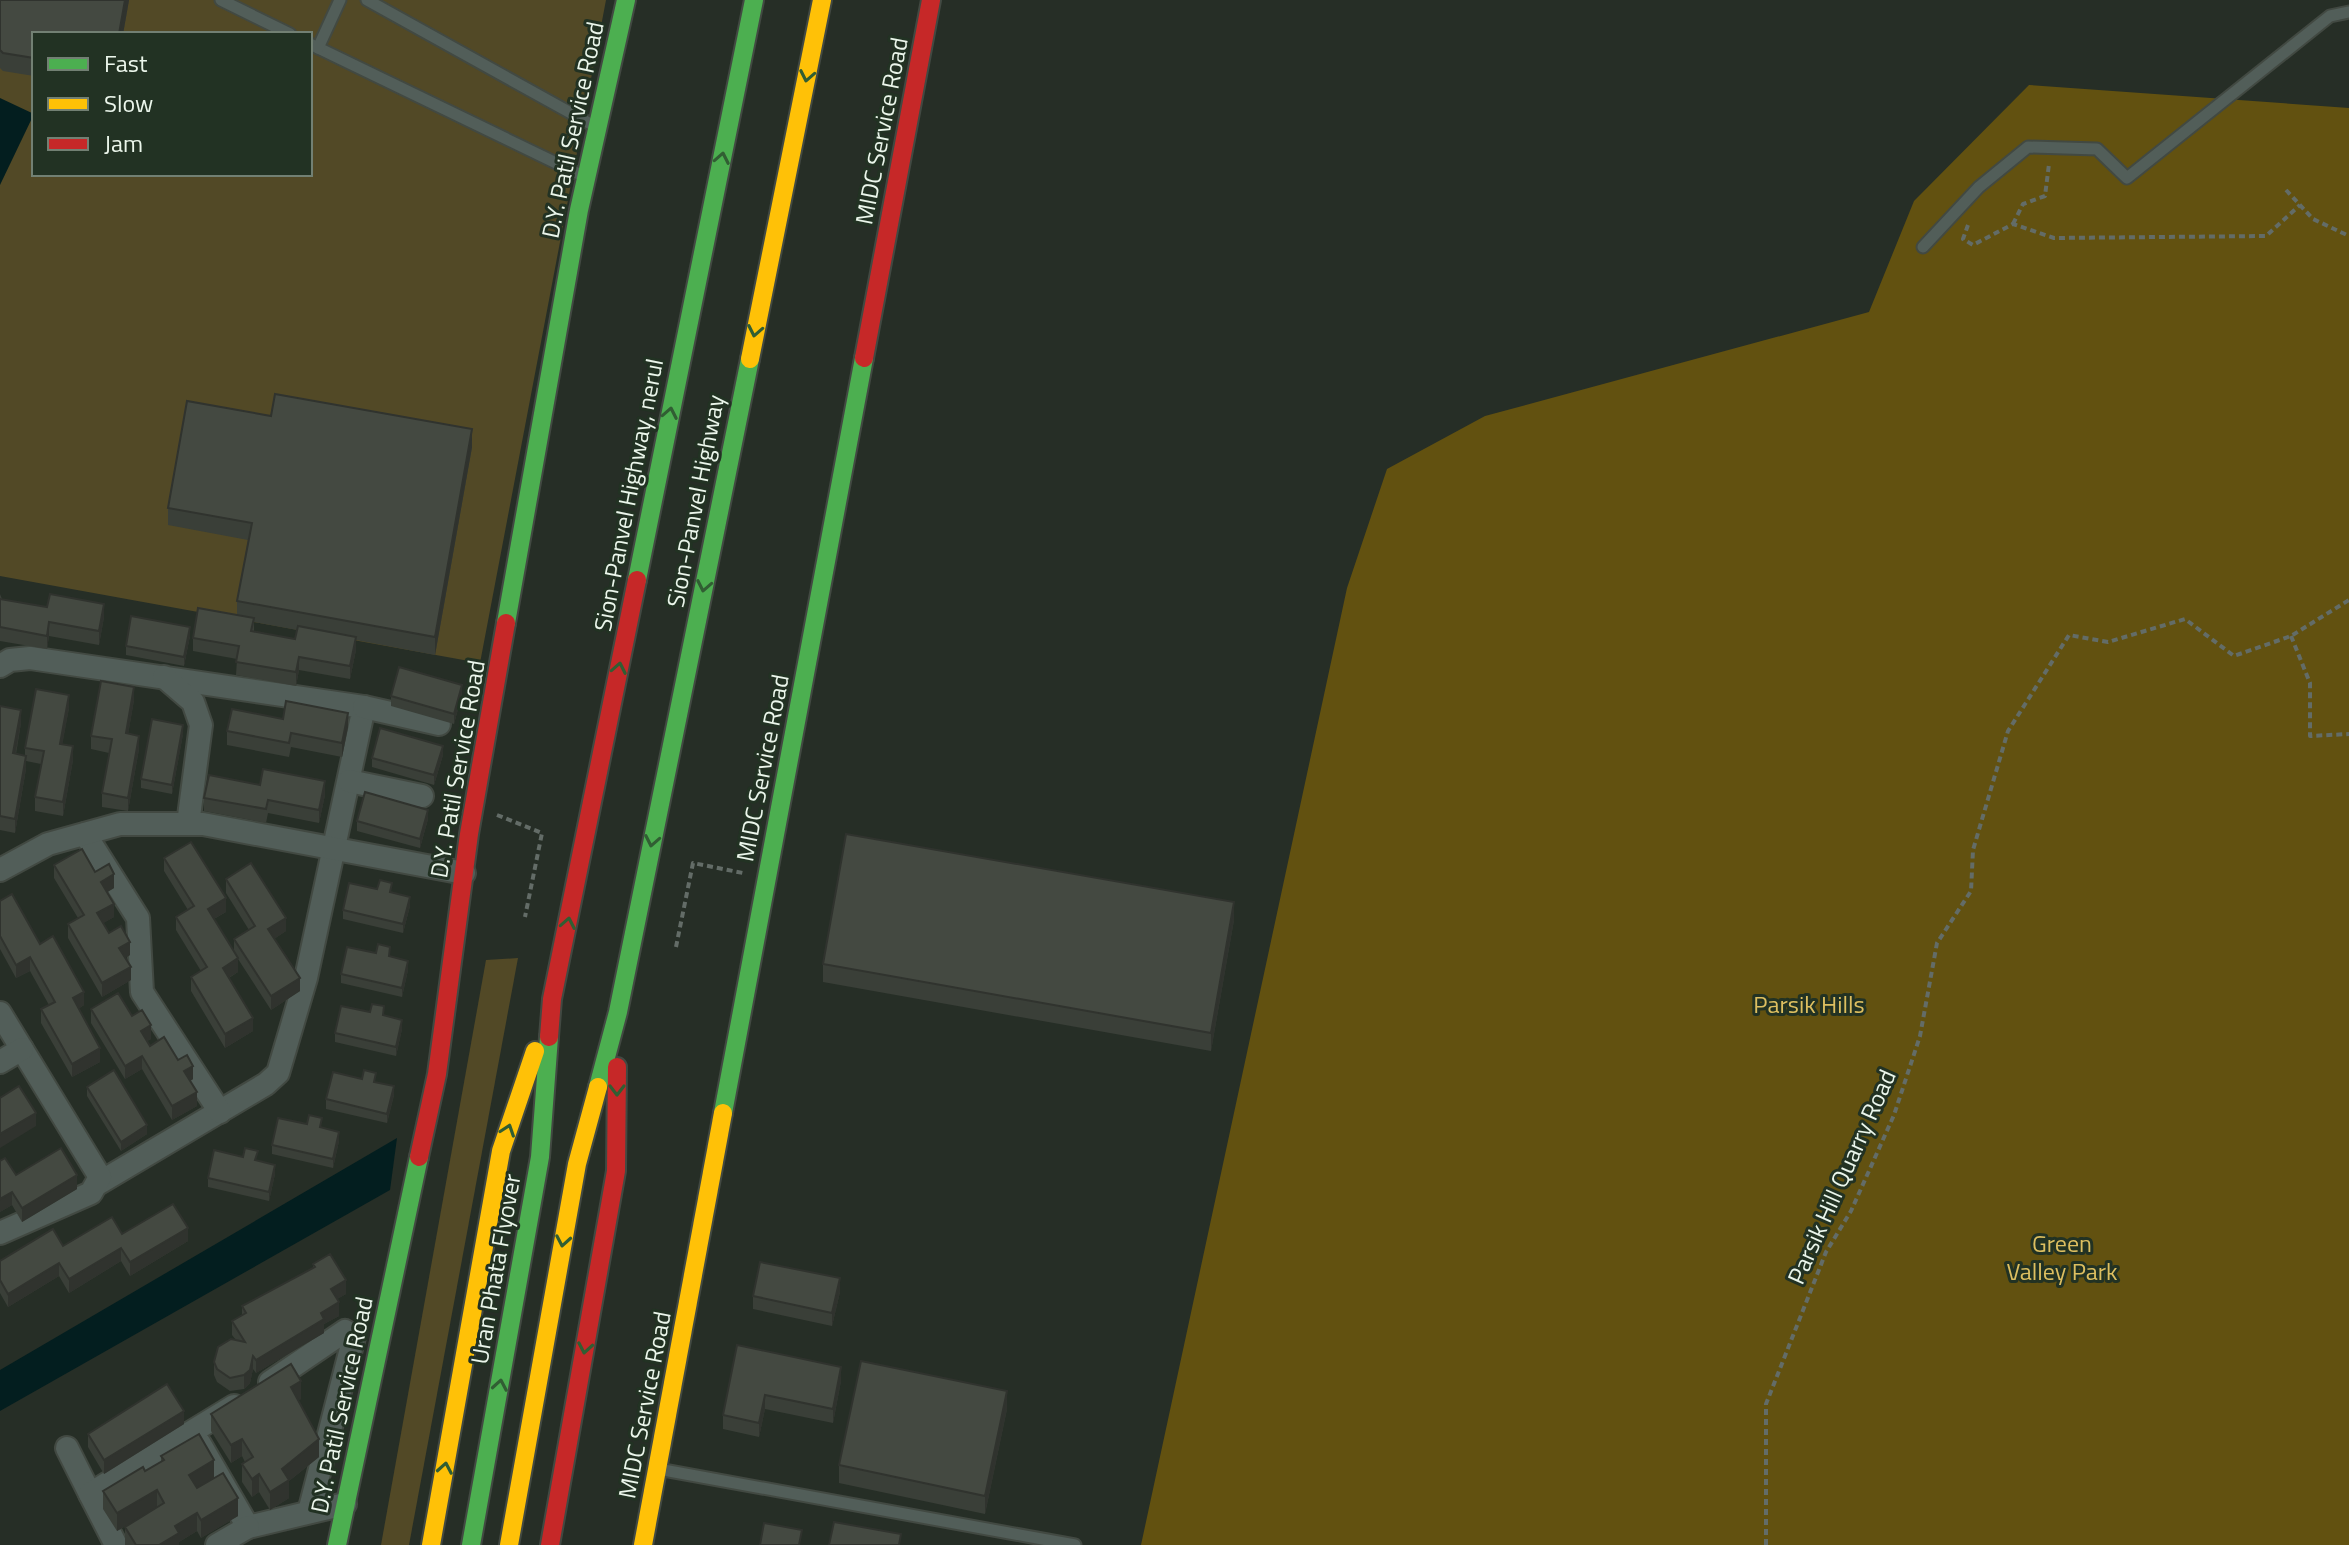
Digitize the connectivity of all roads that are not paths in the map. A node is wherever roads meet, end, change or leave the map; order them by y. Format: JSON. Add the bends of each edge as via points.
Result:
{"nodes":[{"id":1,"x":221,"y":0,"type":"edge"},
{"id":2,"x":340,"y":0,"type":"edge"},
{"id":3,"x":367,"y":0,"type":"edge"},
{"id":4,"x":626,"y":0,"type":"edge"},
{"id":5,"x":754,"y":0,"type":"edge"},
{"id":6,"x":822,"y":0,"type":"edge"},
{"id":7,"x":931,"y":0,"type":"edge"},
{"id":8,"x":2349,"y":12,"type":"edge"},
{"id":9,"x":286,"y":32,"type":"edge"},
{"id":10,"x":314,"y":46,"type":"edge"},
{"id":11,"x":597,"y":127,"type":"junction"},
{"id":12,"x":585,"y":178,"type":"junction"},
{"id":13,"x":1923,"y":247,"type":"dead end"},
{"id":14,"x":0,"y":666,"type":"edge"},
{"id":15,"x":162,"y":676,"type":"junction"},
{"id":16,"x":364,"y":707,"type":"junction"},
{"id":17,"x":439,"y":724,"type":"edge"},
{"id":18,"x":349,"y":781,"type":"junction"},
{"id":19,"x":422,"y":796,"type":"dead end"},
{"id":20,"x":188,"y":824,"type":"junction"},
{"id":21,"x":85,"y":834,"type":"junction"},
{"id":22,"x":335,"y":849,"type":"junction"},
{"id":23,"x":0,"y":870,"type":"edge"},
{"id":24,"x":464,"y":873,"type":"junction"},
{"id":25,"x":552,"y":999,"type":"junction"},
{"id":26,"x":618,"y":1012,"type":"junction"},
{"id":27,"x":0,"y":1013,"type":"edge"},
{"id":28,"x":22,"y":1049,"type":"junction"},
{"id":29,"x":0,"y":1062,"type":"edge"},
{"id":30,"x":220,"y":1112,"type":"junction"},
{"id":31,"x":99,"y":1183,"type":"junction"},
{"id":32,"x":0,"y":1233,"type":"edge"},
{"id":33,"x":194,"y":1433,"type":"junction"},
{"id":34,"x":67,"y":1448,"type":"dead end"},
{"id":35,"x":657,"y":1469,"type":"junction"},
{"id":36,"x":90,"y":1494,"type":"junction"},
{"id":37,"x":345,"y":1504,"type":"junction"},
{"id":38,"x":309,"y":1512,"type":"junction"},
{"id":39,"x":245,"y":1535,"type":"edge"},
{"id":40,"x":116,"y":1545,"type":"edge"},
{"id":41,"x":217,"y":1545,"type":"edge"},
{"id":42,"x":337,"y":1545,"type":"edge"},
{"id":43,"x":431,"y":1545,"type":"edge"},
{"id":44,"x":471,"y":1545,"type":"edge"},
{"id":45,"x":509,"y":1545,"type":"edge"},
{"id":46,"x":550,"y":1545,"type":"edge"},
{"id":47,"x":643,"y":1545,"type":"edge"},
{"id":48,"x":1075,"y":1545,"type":"edge"}],
"edges":[{"from":1,"to":9,"type":"lane"},
{"from":2,"to":10,"type":"lane"},
{"from":3,"to":11,"type":"lane"},
{"from":4,"to":11,"type":"main road","name":"D.Y. Patil Service Road"},
{"from":25,"to":5,"type":"main road","name":"Sion-Panvel Highway, nerul","one_way":true},
{"from":6,"to":26,"type":"main road","name":"Sion-Panvel Highway","one_way":true},
{"from":7,"to":35,"type":"main road","name":"MIDC Service Road"},
{"from":8,"to":13,"type":"lane","via":[[2330,16],[2127,178],[2097,149],[2028,147],[1979,187]]},
{"from":10,"to":12,"type":"lane"},
{"from":11,"to":12,"type":"main road","name":"D.Y. Patil Service Road"},
{"from":12,"to":24,"type":"main road","name":"D.Y. Patil Service Road"},
{"from":14,"to":15,"type":"street","via":[[30,658]]},
{"from":15,"to":16,"type":"street"},
{"from":15,"to":20,"type":"street","via":[[193,702],[201,725]]},
{"from":16,"to":17,"type":"street"},
{"from":16,"to":18,"type":"street"},
{"from":18,"to":19,"type":"street"},
{"from":18,"to":22,"type":"street"},
{"from":20,"to":21,"type":"street","via":[[120,824]]},
{"from":20,"to":22,"type":"street"},
{"from":21,"to":23,"type":"street","via":[[48,844]]},
{"from":21,"to":30,"type":"street","via":[[138,918],[142,992]]},
{"from":22,"to":24,"type":"street"},
{"from":22,"to":30,"type":"street","via":[[285,1059],[266,1084]]},
{"from":24,"to":37,"type":"main road","name":"D.Y. Patil Service Road","via":[[437,1074]]},
{"from":43,"to":25,"type":"main road","one_way":true,"via":[[501,1151]]},
{"from":44,"to":25,"type":"main road","name":"Uran Phata Flyover","one_way":true,"via":[[540,1157]]},
{"from":26,"to":45,"type":"main road","one_way":true,"via":[[577,1164]]},
{"from":26,"to":46,"type":"main road","one_way":true,"via":[[616,1171]]},
{"from":27,"to":28,"type":"street"},
{"from":28,"to":29,"type":"street"},
{"from":28,"to":31,"type":"street"},
{"from":30,"to":31,"type":"street"},
{"from":31,"to":32,"type":"street","via":[[91,1193]]},
{"from":33,"to":36,"type":"street"},
{"from":33,"to":38,"type":"street","via":[[345,1331],[354,1337]]},
{"from":33,"to":39,"type":"street"},
{"from":34,"to":36,"type":"street"},
{"from":35,"to":47,"type":"main road","name":"MIDC Service Road"},
{"from":35,"to":48,"type":"lane"},
{"from":36,"to":40,"type":"street"},
{"from":37,"to":38,"type":"street"},
{"from":37,"to":42,"type":"main road","name":"D.Y. Patil Service Road"},
{"from":38,"to":39,"type":"street"},
{"from":39,"to":41,"type":"street"}]}
